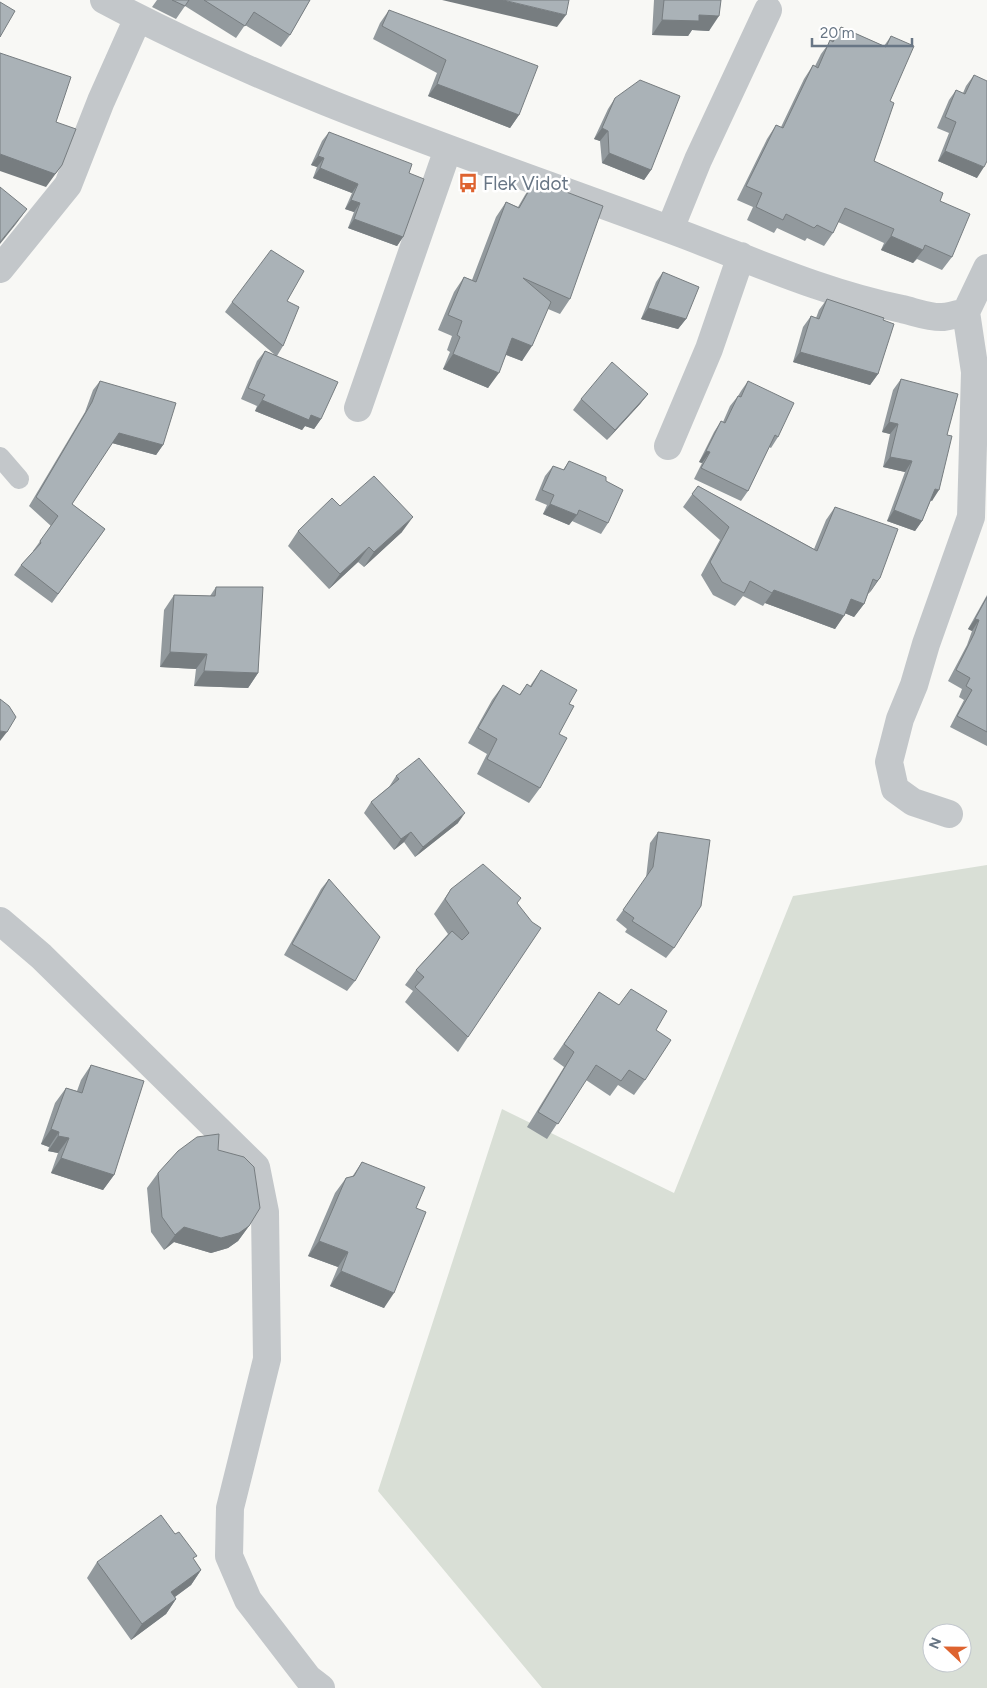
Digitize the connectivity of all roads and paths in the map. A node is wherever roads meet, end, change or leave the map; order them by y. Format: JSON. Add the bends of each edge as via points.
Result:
{"nodes":[{"id":1,"x":104,"y":0,"type":"edge"},
{"id":2,"x":768,"y":10,"type":"dead end"},
{"id":3,"x":138,"y":18,"type":"junction"},
{"id":4,"x":448,"y":149,"type":"junction"},
{"id":5,"x":670,"y":229,"type":"junction"},
{"id":6,"x":741,"y":256,"type":"junction"},
{"id":7,"x":987,"y":268,"type":"edge"},
{"id":8,"x":0,"y":269,"type":"edge"},
{"id":9,"x":966,"y":312,"type":"junction"},
{"id":10,"x":358,"y":408,"type":"dead end"},
{"id":11,"x":668,"y":446,"type":"dead end"},
{"id":12,"x":0,"y":457,"type":"edge"},
{"id":13,"x":19,"y":479,"type":"dead end"},
{"id":14,"x":949,"y":814,"type":"dead end"},
{"id":15,"x":0,"y":921,"type":"edge"},
{"id":16,"x":321,"y":1688,"type":"edge"}],
"edges":[{"from":1,"to":3,"type":"street"},
{"from":2,"to":5,"type":"street","via":[[698,160]]},
{"from":3,"to":4,"type":"street","via":[[291,87]]},
{"from":3,"to":8,"type":"street","via":[[68,185]]},
{"from":4,"to":5,"type":"street"},
{"from":4,"to":10,"type":"street"},
{"from":5,"to":6,"type":"street"},
{"from":6,"to":9,"type":"street","via":[[811,285],[889,307],[941,318]]},
{"from":6,"to":11,"type":"street","via":[[709,349]]},
{"from":7,"to":9,"type":"street"},
{"from":9,"to":14,"type":"street","via":[[975,372],[971,517],[900,719],[889,762],[895,788],[913,802]]},
{"from":12,"to":13,"type":"lane"},
{"from":15,"to":16,"type":"street","via":[[41,956],[256,1167],[265,1212],[267,1360],[230,1508],[229,1556],[248,1600],[308,1678]]}]}
